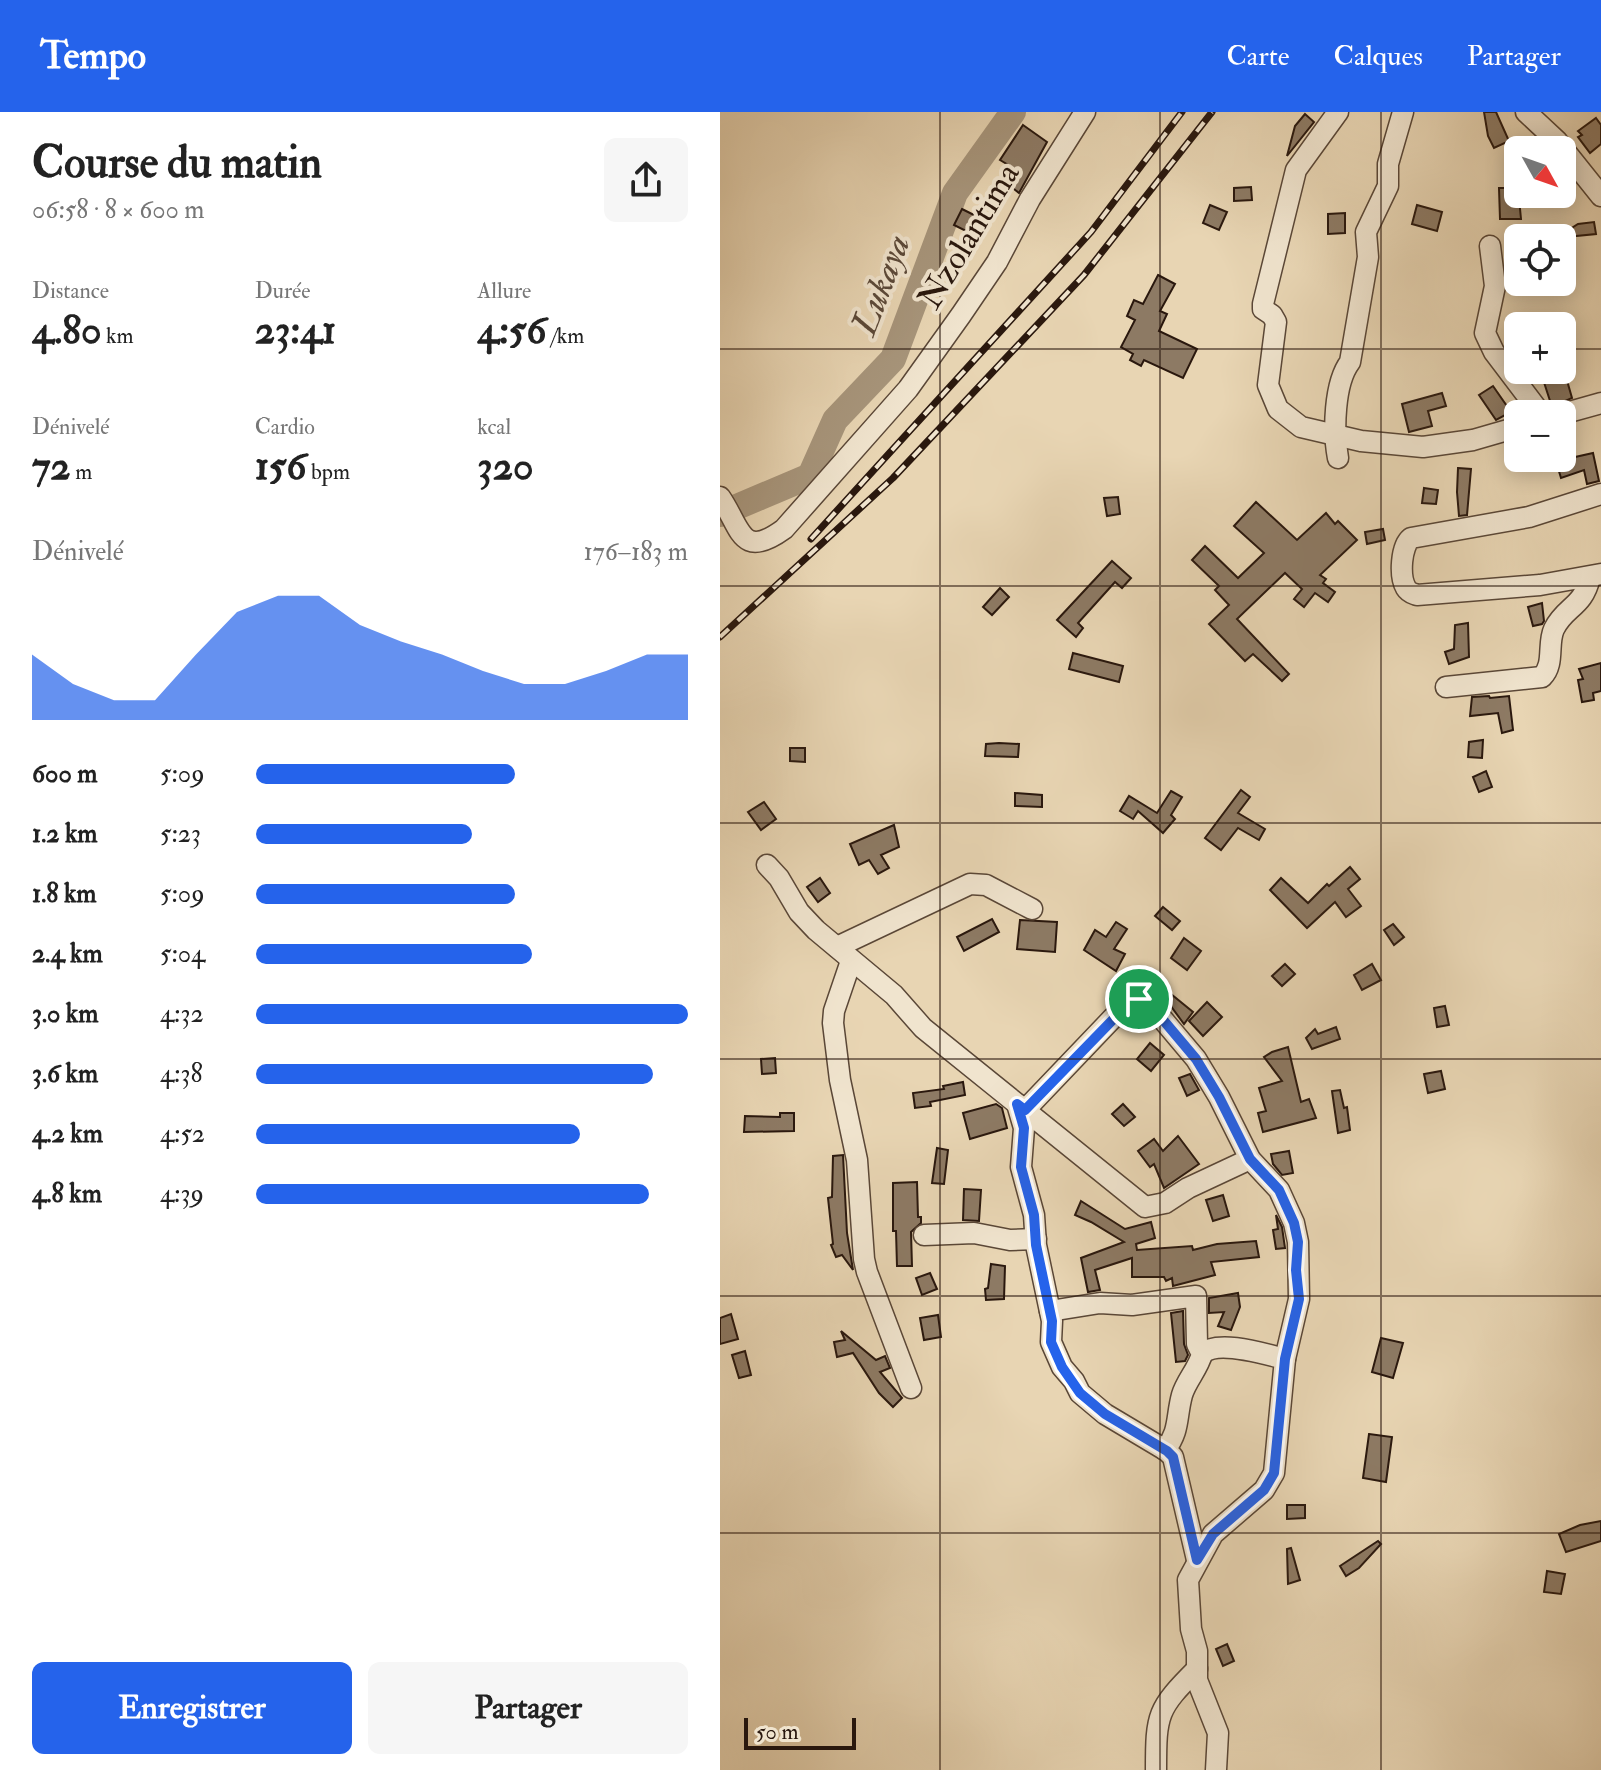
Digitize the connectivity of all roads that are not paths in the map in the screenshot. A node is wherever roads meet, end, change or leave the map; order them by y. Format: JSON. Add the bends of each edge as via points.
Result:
{"nodes":[{"id":1,"x":1085,"y":112,"type":"edge"},
{"id":2,"x":1338,"y":112,"type":"edge"},
{"id":3,"x":1403,"y":112,"type":"edge"},
{"id":4,"x":1526,"y":112,"type":"edge"},
{"id":5,"x":1601,"y":196,"type":"edge"},
{"id":6,"x":1490,"y":246,"type":"dead end"},
{"id":7,"x":1531,"y":400,"type":"edge"},
{"id":8,"x":1601,"y":403,"type":"edge"},
{"id":9,"x":1576,"y":410,"type":"edge"},
{"id":10,"x":1504,"y":431,"type":"edge"},
{"id":11,"x":1334,"y":434,"type":"junction"},
{"id":12,"x":1338,"y":458,"type":"dead end"},
{"id":13,"x":1601,"y":494,"type":"edge"},
{"id":14,"x":724,"y":502,"type":"edge"},
{"id":15,"x":1595,"y":576,"type":"edge"},
{"id":16,"x":1446,"y":687,"type":"dead end"},
{"id":17,"x":767,"y":865,"type":"dead end"},
{"id":18,"x":1032,"y":909,"type":"dead end"},
{"id":19,"x":844,"y":954,"type":"junction"},
{"id":20,"x":1021,"y":1107,"type":"junction"},
{"id":21,"x":1250,"y":1159,"type":"junction"},
{"id":22,"x":924,"y":1235,"type":"dead end"},
{"id":23,"x":1036,"y":1239,"type":"junction"},
{"id":24,"x":1050,"y":1311,"type":"junction"},
{"id":25,"x":1202,"y":1354,"type":"junction"},
{"id":26,"x":1285,"y":1359,"type":"junction"},
{"id":27,"x":911,"y":1388,"type":"dead end"},
{"id":28,"x":1165,"y":1450,"type":"junction"},
{"id":29,"x":1197,"y":1560,"type":"junction"},
{"id":30,"x":1197,"y":1669,"type":"junction"},
{"id":31,"x":1156,"y":1770,"type":"edge"},
{"id":32,"x":1216,"y":1770,"type":"edge"}],
"edges":[{"from":1,"to":14,"type":"street","name":"Nzolantima","via":[[992,269],[908,389],[784,529],[757,543],[745,540]]},
{"from":2,"to":11,"type":"street","via":[[1296,170],[1263,309],[1276,322],[1268,385],[1278,409],[1301,427]]},
{"from":3,"to":11,"type":"street","via":[[1388,164],[1388,186],[1366,232],[1368,257],[1350,362],[1341,375]]},
{"from":4,"to":5,"type":"street"},
{"from":6,"to":7,"type":"street","via":[[1494,295],[1485,333]]},
{"from":8,"to":9,"type":"street"},
{"from":10,"to":11,"type":"street","via":[[1423,447]]},
{"from":11,"to":12,"type":"street"},
{"from":13,"to":15,"type":"street","via":[[1529,517],[1411,538],[1403,553],[1404,585],[1417,595]]},
{"from":15,"to":16,"type":"street","via":[[1552,632],[1550,664],[1542,677]]},
{"from":17,"to":19,"type":"street","via":[[799,912]]},
{"from":18,"to":19,"type":"street","via":[[986,885],[970,884]]},
{"from":19,"to":20,"type":"street","via":[[894,995],[923,1028]]},
{"from":19,"to":27,"type":"street","via":[[833,1023],[857,1160],[864,1259]]},
{"from":20,"to":21,"type":"street","via":[[1145,1207],[1158,1206]]},
{"from":20,"to":21,"type":"street","via":[[1129,1001],[1139,999],[1196,1059]]},
{"from":20,"to":23,"type":"street","via":[[1021,1167]]},
{"from":21,"to":26,"type":"street","via":[[1279,1190],[1298,1242],[1299,1299]]},
{"from":22,"to":23,"type":"street"},
{"from":23,"to":24,"type":"street"},
{"from":24,"to":25,"type":"street","via":[[1193,1295]]},
{"from":24,"to":28,"type":"street","via":[[1051,1342],[1080,1393]]},
{"from":25,"to":26,"type":"street","via":[[1237,1348]]},
{"from":25,"to":28,"type":"street","via":[[1181,1398],[1176,1434]]},
{"from":26,"to":29,"type":"street","via":[[1274,1473],[1264,1490],[1213,1534]]},
{"from":28,"to":29,"type":"street","via":[[1177,1467]]},
{"from":29,"to":30,"type":"street","via":[[1188,1580]]},
{"from":30,"to":31,"type":"street","via":[[1163,1705]]},
{"from":30,"to":32,"type":"street","via":[[1200,1694],[1218,1733]]}]}
